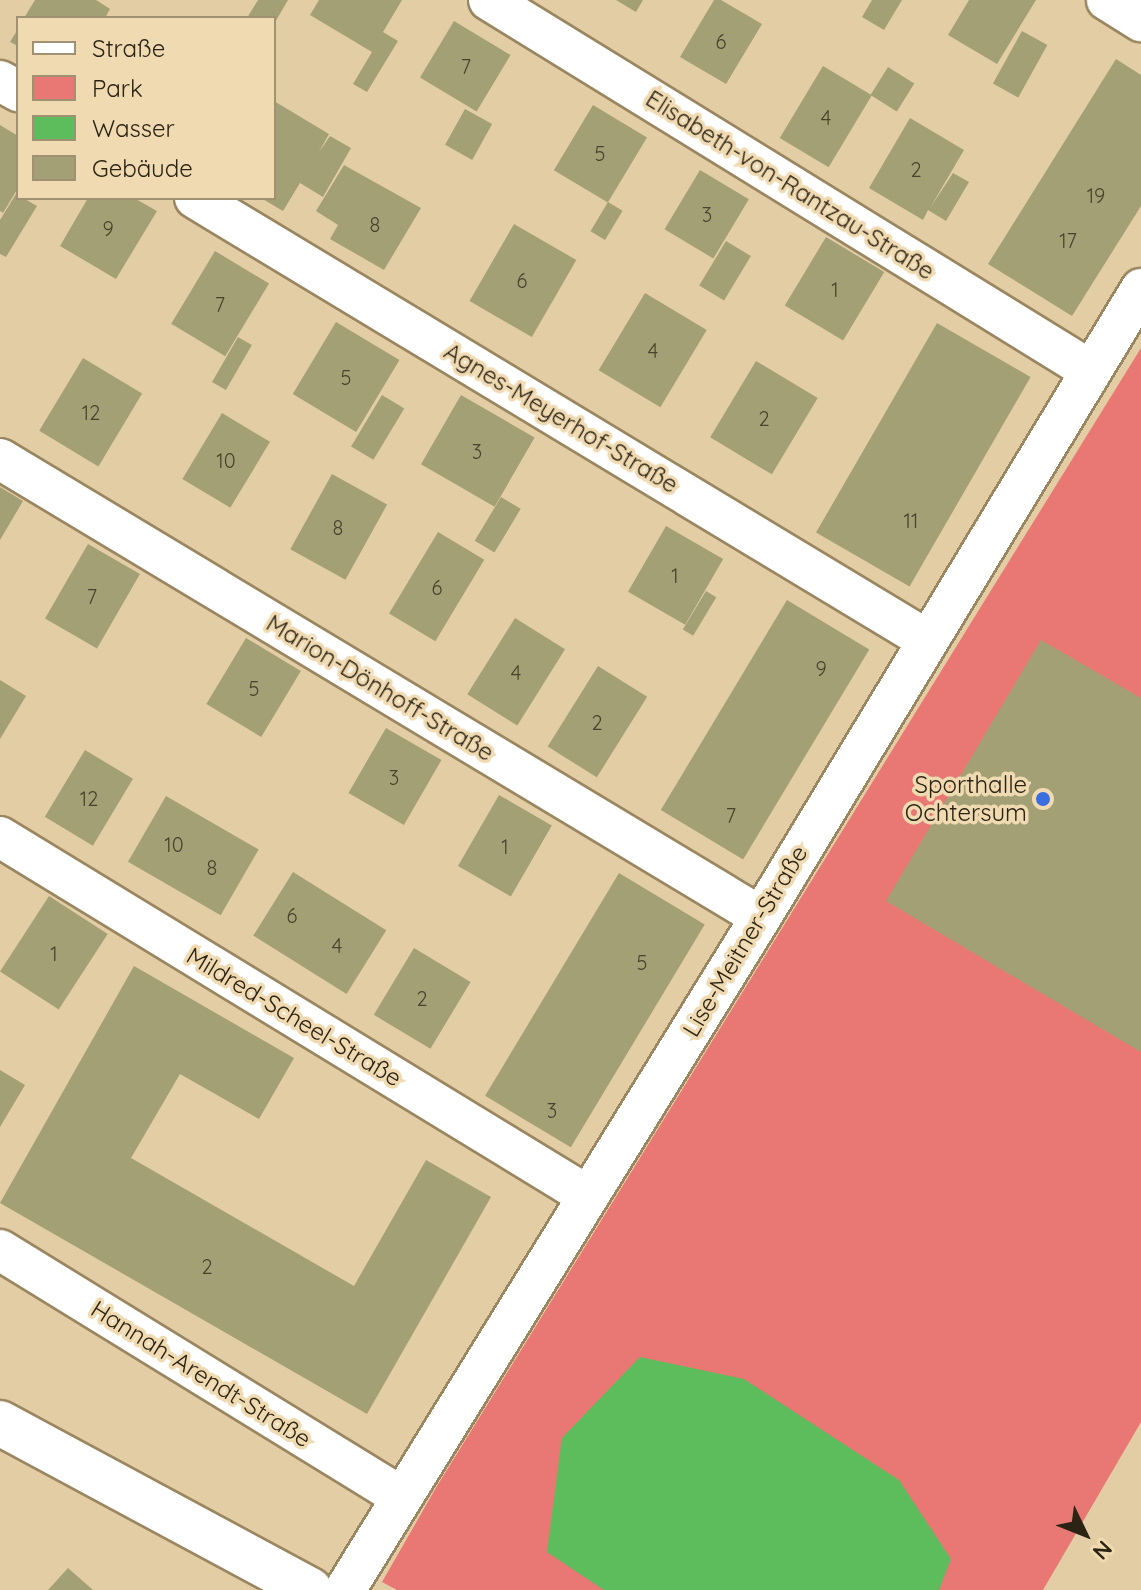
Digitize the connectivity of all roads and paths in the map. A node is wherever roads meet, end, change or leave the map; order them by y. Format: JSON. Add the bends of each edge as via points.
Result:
{"nodes":[{"id":1,"x":489,"y":0,"type":"edge"},
{"id":2,"x":1107,"y":0,"type":"edge"},
{"id":3,"x":1141,"y":21,"type":"edge"},
{"id":4,"x":198,"y":200,"type":"edge"},
{"id":5,"x":1141,"y":289,"type":"edge"},
{"id":6,"x":1091,"y":371,"type":"junction"},
{"id":7,"x":0,"y":459,"type":"edge"},
{"id":8,"x":927,"y":640,"type":"junction"},
{"id":9,"x":0,"y":837,"type":"edge"},
{"id":10,"x":761,"y":917,"type":"junction"},
{"id":11,"x":588,"y":1196,"type":"junction"},
{"id":12,"x":0,"y":1250,"type":"edge"},
{"id":13,"x":0,"y":1423,"type":"edge"},
{"id":14,"x":402,"y":1497,"type":"junction"},
{"id":15,"x":310,"y":1590,"type":"edge"},
{"id":16,"x":345,"y":1590,"type":"edge"}],
"edges":[{"from":1,"to":6,"type":"street","name":"Elisabeth-von-Rantzau-Straße"},
{"from":2,"to":3,"type":"street"},
{"from":4,"to":8,"type":"street","name":"Agnes-Meyerhof-Straße"},
{"from":5,"to":6,"type":"street","name":"Lise-Meitner-Straße"},
{"from":6,"to":8,"type":"street","name":"Lise-Meitner-Straße"},
{"from":7,"to":10,"type":"street","name":"Marion-Dönhoff-Straße"},
{"from":8,"to":10,"type":"street","name":"Lise-Meitner-Straße"},
{"from":9,"to":11,"type":"street","name":"Mildred-Scheel-Straße"},
{"from":10,"to":11,"type":"street","name":"Lise-Meitner-Straße"},
{"from":11,"to":14,"type":"street","name":"Lise-Meitner-Straße"},
{"from":12,"to":14,"type":"street","name":"Hannah-Arendt-Straße"},
{"from":13,"to":15,"type":"main road"},
{"from":14,"to":16,"type":"street","name":"Lise-Meitner-Straße"}]}
